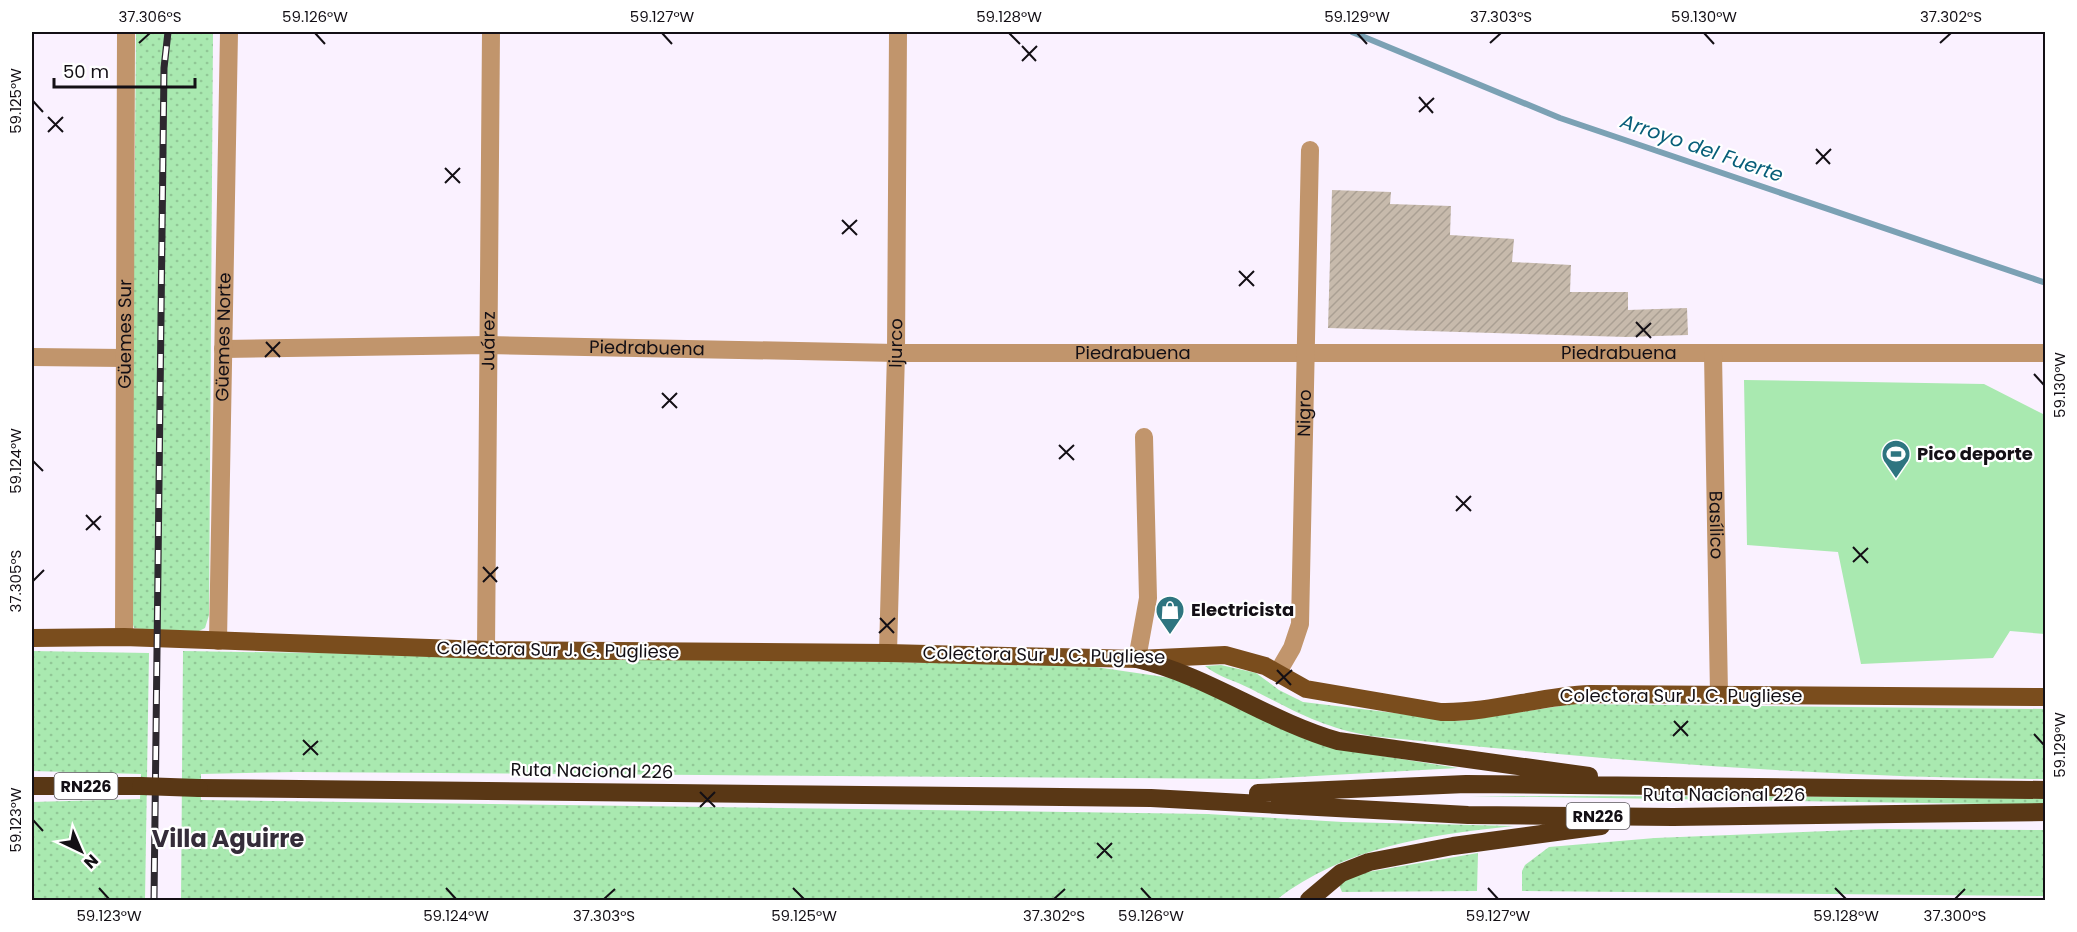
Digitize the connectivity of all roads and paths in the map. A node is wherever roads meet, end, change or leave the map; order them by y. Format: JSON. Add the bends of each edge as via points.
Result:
{"nodes":[{"id":1,"x":126,"y":32,"type":"edge"},
{"id":2,"x":229,"y":32,"type":"edge"},
{"id":3,"x":490,"y":32,"type":"edge"},
{"id":4,"x":898,"y":32,"type":"edge"},
{"id":5,"x":1310,"y":150,"type":"dead end"},
{"id":6,"x":488,"y":345,"type":"junction"},
{"id":7,"x":223,"y":349,"type":"junction"},
{"id":8,"x":1306,"y":352,"type":"junction"},
{"id":9,"x":896,"y":353,"type":"junction"},
{"id":10,"x":2046,"y":353,"type":"edge"},
{"id":11,"x":1713,"y":354,"type":"junction"},
{"id":12,"x":32,"y":357,"type":"edge"},
{"id":13,"x":123,"y":358,"type":"junction"},
{"id":14,"x":1144,"y":437,"type":"dead end"},
{"id":15,"x":124,"y":637,"type":"junction"},
{"id":16,"x":32,"y":638,"type":"edge"},
{"id":17,"x":218,"y":641,"type":"junction"},
{"id":18,"x":486,"y":650,"type":"junction"},
{"id":19,"x":888,"y":653,"type":"junction"},
{"id":20,"x":1137,"y":659,"type":"junction"},
{"id":21,"x":1278,"y":672,"type":"junction"},
{"id":22,"x":1719,"y":694,"type":"junction"},
{"id":23,"x":2046,"y":697,"type":"edge"},
{"id":24,"x":32,"y":786,"type":"edge"},
{"id":25,"x":1671,"y":787,"type":"junction"},
{"id":26,"x":2046,"y":789,"type":"edge"},
{"id":27,"x":1151,"y":798,"type":"junction"},
{"id":28,"x":2046,"y":812,"type":"edge"},
{"id":29,"x":1673,"y":817,"type":"junction"},
{"id":30,"x":1309,"y":900,"type":"edge"}],
"edges":[{"from":1,"to":13,"type":"street","name":"Güemes Sur"},
{"from":2,"to":7,"type":"street","name":"Güemes Norte"},
{"from":3,"to":6,"type":"street","name":"Juárez"},
{"from":4,"to":9,"type":"street","name":"Ijurco"},
{"from":5,"to":8,"type":"street","name":"Nigro"},
{"from":6,"to":7,"type":"street","name":"Piedrabuena"},
{"from":6,"to":9,"type":"street","name":"Piedrabuena"},
{"from":6,"to":18,"type":"street","name":"Juárez"},
{"from":7,"to":17,"type":"street","name":"Güemes Norte"},
{"from":8,"to":9,"type":"street","name":"Piedrabuena"},
{"from":8,"to":11,"type":"street","name":"Piedrabuena"},
{"from":8,"to":21,"type":"street","name":"Nigro","via":[[1300,624]]},
{"from":9,"to":19,"type":"street","name":"Ijurco"},
{"from":10,"to":11,"type":"street","name":"Piedrabuena"},
{"from":11,"to":22,"type":"street","name":"Basílico"},
{"from":12,"to":13,"type":"street"},
{"from":13,"to":15,"type":"street","name":"Güemes Sur"},
{"from":14,"to":20,"type":"street","via":[[1148,598]]},
{"from":15,"to":16,"type":"main road","name":"Colectora Sur J. C. Pugliese"},
{"from":15,"to":17,"type":"main road","name":"Colectora Sur J. C. Pugliese"},
{"from":17,"to":18,"type":"main road","name":"Colectora Sur J. C. Pugliese"},
{"from":18,"to":19,"type":"main road","name":"Colectora Sur J. C. Pugliese"},
{"from":19,"to":20,"type":"main road","name":"Colectora Sur J. C. Pugliese"},
{"from":20,"to":21,"type":"main road","name":"Colectora Sur J. C. Pugliese","via":[[1226,655],[1251,660]]},
{"from":20,"to":25,"type":"highway","via":[[1190,675],[1304,730],[1338,741]]},
{"from":21,"to":22,"type":"main road","name":"Colectora Sur J. C. Pugliese","via":[[1321,693],[1441,712],[1464,712],[1565,695]]},
{"from":22,"to":23,"type":"main road","name":"Colectora Sur J. C. Pugliese"},
{"from":24,"to":27,"type":"highway","name":"Ruta Nacional 226","number":"RN226","bridge":true},
{"from":25,"to":26,"type":"highway","name":"Ruta Nacional 226","number":"RN226"},
{"from":25,"to":27,"type":"highway","name":"Ruta Nacional 226","number":"RN226","via":[[1466,784]]},
{"from":27,"to":29,"type":"highway","name":"Ruta Nacional 226","number":"RN226","via":[[1467,815]]},
{"from":28,"to":29,"type":"highway","name":"Ruta Nacional 226","number":"RN226"},
{"from":29,"to":30,"type":"highway","via":[[1502,838],[1370,862],[1341,873]]}]}
